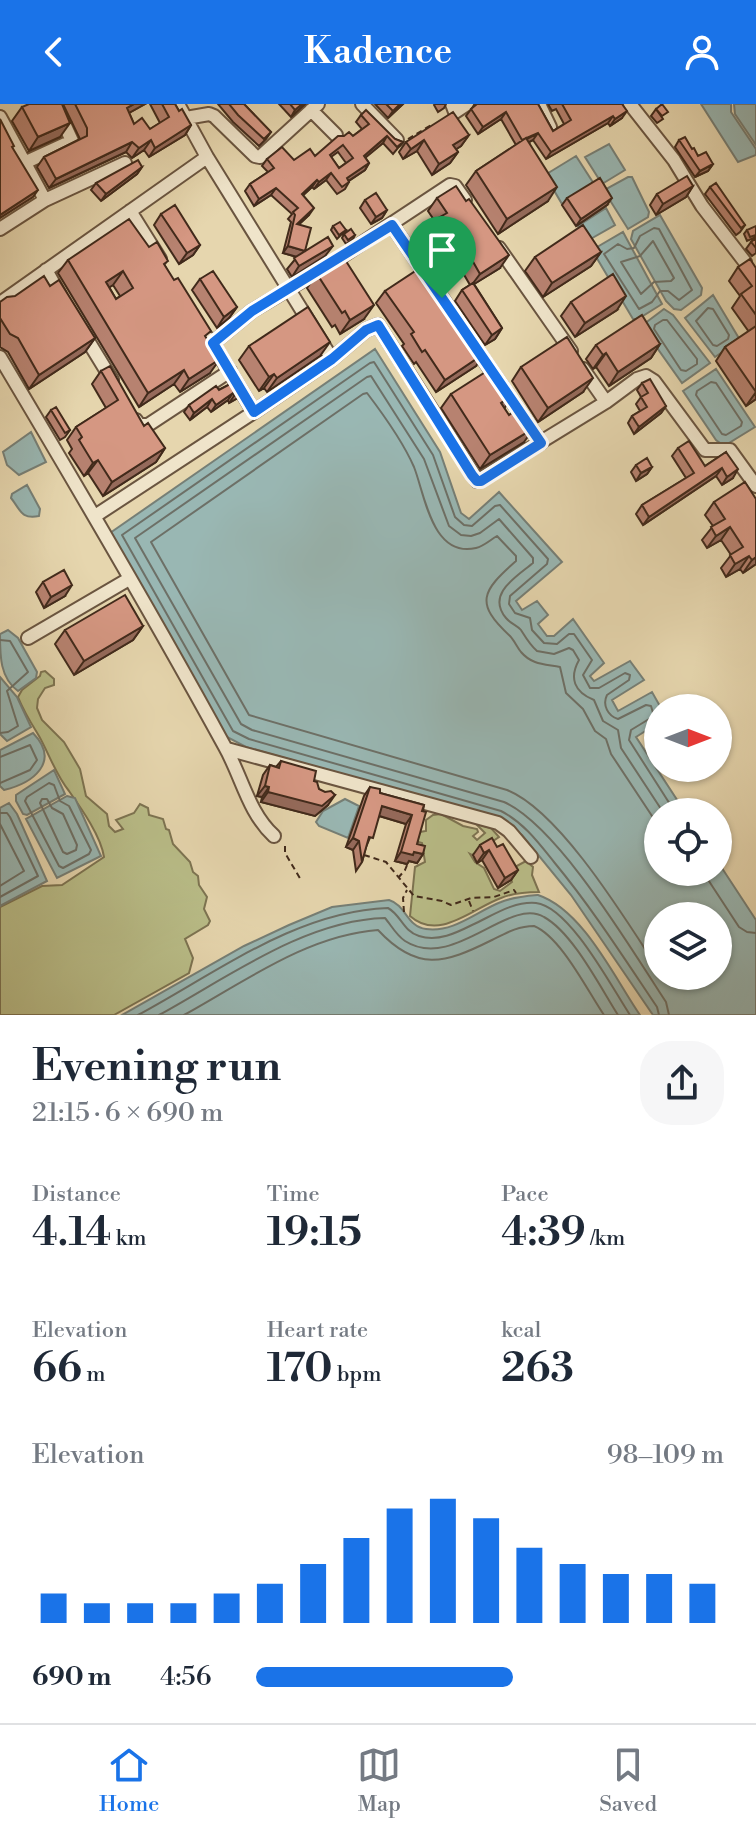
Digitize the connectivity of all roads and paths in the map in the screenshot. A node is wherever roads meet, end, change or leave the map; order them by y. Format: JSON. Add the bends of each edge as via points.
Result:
{"nodes":[{"id":1,"x":55,"y":104,"type":"edge"},
{"id":2,"x":178,"y":104,"type":"edge"},
{"id":3,"x":362,"y":104,"type":"edge"},
{"id":4,"x":467,"y":104,"type":"edge"},
{"id":5,"x":539,"y":104,"type":"edge"},
{"id":6,"x":630,"y":104,"type":"edge"},
{"id":7,"x":315,"y":107,"type":"edge"},
{"id":8,"x":453,"y":108,"type":"edge"},
{"id":9,"x":0,"y":117,"type":"edge"},
{"id":10,"x":186,"y":118,"type":"junction"},
{"id":11,"x":550,"y":127,"type":"edge"},
{"id":12,"x":336,"y":135,"type":"edge"},
{"id":13,"x":397,"y":140,"type":"joint"},
{"id":14,"x":207,"y":157,"type":"junction"},
{"id":15,"x":24,"y":163,"type":"junction"},
{"id":16,"x":125,"y":163,"type":"edge"},
{"id":17,"x":45,"y":200,"type":"junction"},
{"id":18,"x":130,"y":211,"type":"junction"},
{"id":19,"x":473,"y":211,"type":"edge"},
{"id":20,"x":392,"y":225,"type":"junction"},
{"id":21,"x":0,"y":229,"type":"edge"},
{"id":22,"x":491,"y":237,"type":"edge"},
{"id":23,"x":745,"y":262,"type":"edge"},
{"id":24,"x":46,"y":270,"type":"junction"},
{"id":25,"x":171,"y":277,"type":"edge"},
{"id":26,"x":287,"y":289,"type":"junction"},
{"id":27,"x":0,"y":303,"type":"edge"},
{"id":28,"x":70,"y":310,"type":"edge"},
{"id":29,"x":453,"y":315,"type":"edge"},
{"id":30,"x":78,"y":324,"type":"edge"},
{"id":31,"x":204,"y":330,"type":"edge"},
{"id":32,"x":471,"y":340,"type":"edge"},
{"id":33,"x":213,"y":343,"type":"junction"},
{"id":34,"x":0,"y":357,"type":"edge"},
{"id":35,"x":332,"y":359,"type":"junction"},
{"id":36,"x":230,"y":371,"type":"junction"},
{"id":37,"x":118,"y":391,"type":"edge"},
{"id":38,"x":606,"y":402,"type":"junction"},
{"id":39,"x":127,"y":404,"type":"edge"},
{"id":40,"x":254,"y":412,"type":"junction"},
{"id":41,"x":541,"y":443,"type":"junction"},
{"id":42,"x":756,"y":486,"type":"edge"},
{"id":43,"x":95,"y":516,"type":"junction"},
{"id":44,"x":129,"y":579,"type":"junction"},
{"id":45,"x":28,"y":638,"type":"dead end"},
{"id":46,"x":227,"y":749,"type":"junction"},
{"id":47,"x":274,"y":836,"type":"dead end"},
{"id":48,"x":519,"y":841,"type":"junction"},
{"id":49,"x":285,"y":846,"type":"dead end"},
{"id":50,"x":504,"y":849,"type":"edge"},
{"id":51,"x":363,"y":855,"type":"edge"},
{"id":52,"x":411,"y":855,"type":"edge"},
{"id":53,"x":531,"y":857,"type":"dead end"},
{"id":54,"x":398,"y":878,"type":"junction"},
{"id":55,"x":301,"y":880,"type":"dead end"},
{"id":56,"x":407,"y":889,"type":"junction"},
{"id":57,"x":516,"y":893,"type":"dead end"},
{"id":58,"x":468,"y":899,"type":"junction"},
{"id":59,"x":473,"y":911,"type":"dead end"},
{"id":60,"x":404,"y":912,"type":"dead end"}],
"edges":[{"from":1,"to":15,"type":"street","via":[[72,141]]},
{"from":2,"to":10,"type":"street"},
{"from":3,"to":13,"type":"street"},
{"from":4,"to":8,"type":"street"},
{"from":5,"to":11,"type":"street"},
{"from":6,"to":23,"type":"street"},
{"from":7,"to":10,"type":"street","via":[[257,157],[214,116]]},
{"from":7,"to":12,"type":"street"},
{"from":8,"to":13,"type":"path","via":[[403,142]]},
{"from":9,"to":15,"type":"street"},
{"from":10,"to":14,"type":"street"},
{"from":14,"to":18,"type":"street"},
{"from":14,"to":26,"type":"street"},
{"from":15,"to":17,"type":"street"},
{"from":16,"to":17,"type":"street"},
{"from":17,"to":21,"type":"street"},
{"from":18,"to":24,"type":"street"},
{"from":18,"to":25,"type":"street"},
{"from":19,"to":20,"type":"street","via":[[450,185]]},
{"from":20,"to":26,"type":"street"},
{"from":20,"to":29,"type":"street"},
{"from":22,"to":38,"type":"street"},
{"from":24,"to":27,"type":"street"},
{"from":24,"to":28,"type":"street"},
{"from":26,"to":33,"type":"street"},
{"from":26,"to":35,"type":"street"},
{"from":30,"to":37,"type":"street"},
{"from":31,"to":33,"type":"street"},
{"from":32,"to":41,"type":"street"},
{"from":33,"to":36,"type":"street"},
{"from":34,"to":43,"type":"street"},
{"from":35,"to":40,"type":"street"},
{"from":35,"to":41,"type":"street","via":[[378,325],[477,481]]},
{"from":36,"to":39,"type":"street","via":[[144,426]]},
{"from":36,"to":40,"type":"street"},
{"from":38,"to":41,"type":"street"},
{"from":38,"to":42,"type":"street","via":[[646,376],[705,450],[730,450]]},
{"from":40,"to":43,"type":"street"},
{"from":43,"to":44,"type":"street"},
{"from":44,"to":45,"type":"street"},
{"from":44,"to":46,"type":"street"},
{"from":46,"to":47,"type":"street","via":[[229,773]]},
{"from":46,"to":48,"type":"street","via":[[323,780],[498,823]]},
{"from":48,"to":50,"type":"street"},
{"from":48,"to":53,"type":"street"},
{"from":49,"to":55,"type":"path"},
{"from":51,"to":54,"type":"path","via":[[386,862]]},
{"from":52,"to":54,"type":"path"},
{"from":54,"to":56,"type":"path"},
{"from":56,"to":58,"type":"path","via":[[419,899],[451,905]]},
{"from":56,"to":60,"type":"path"},
{"from":57,"to":58,"type":"path"},
{"from":58,"to":59,"type":"path"}]}
